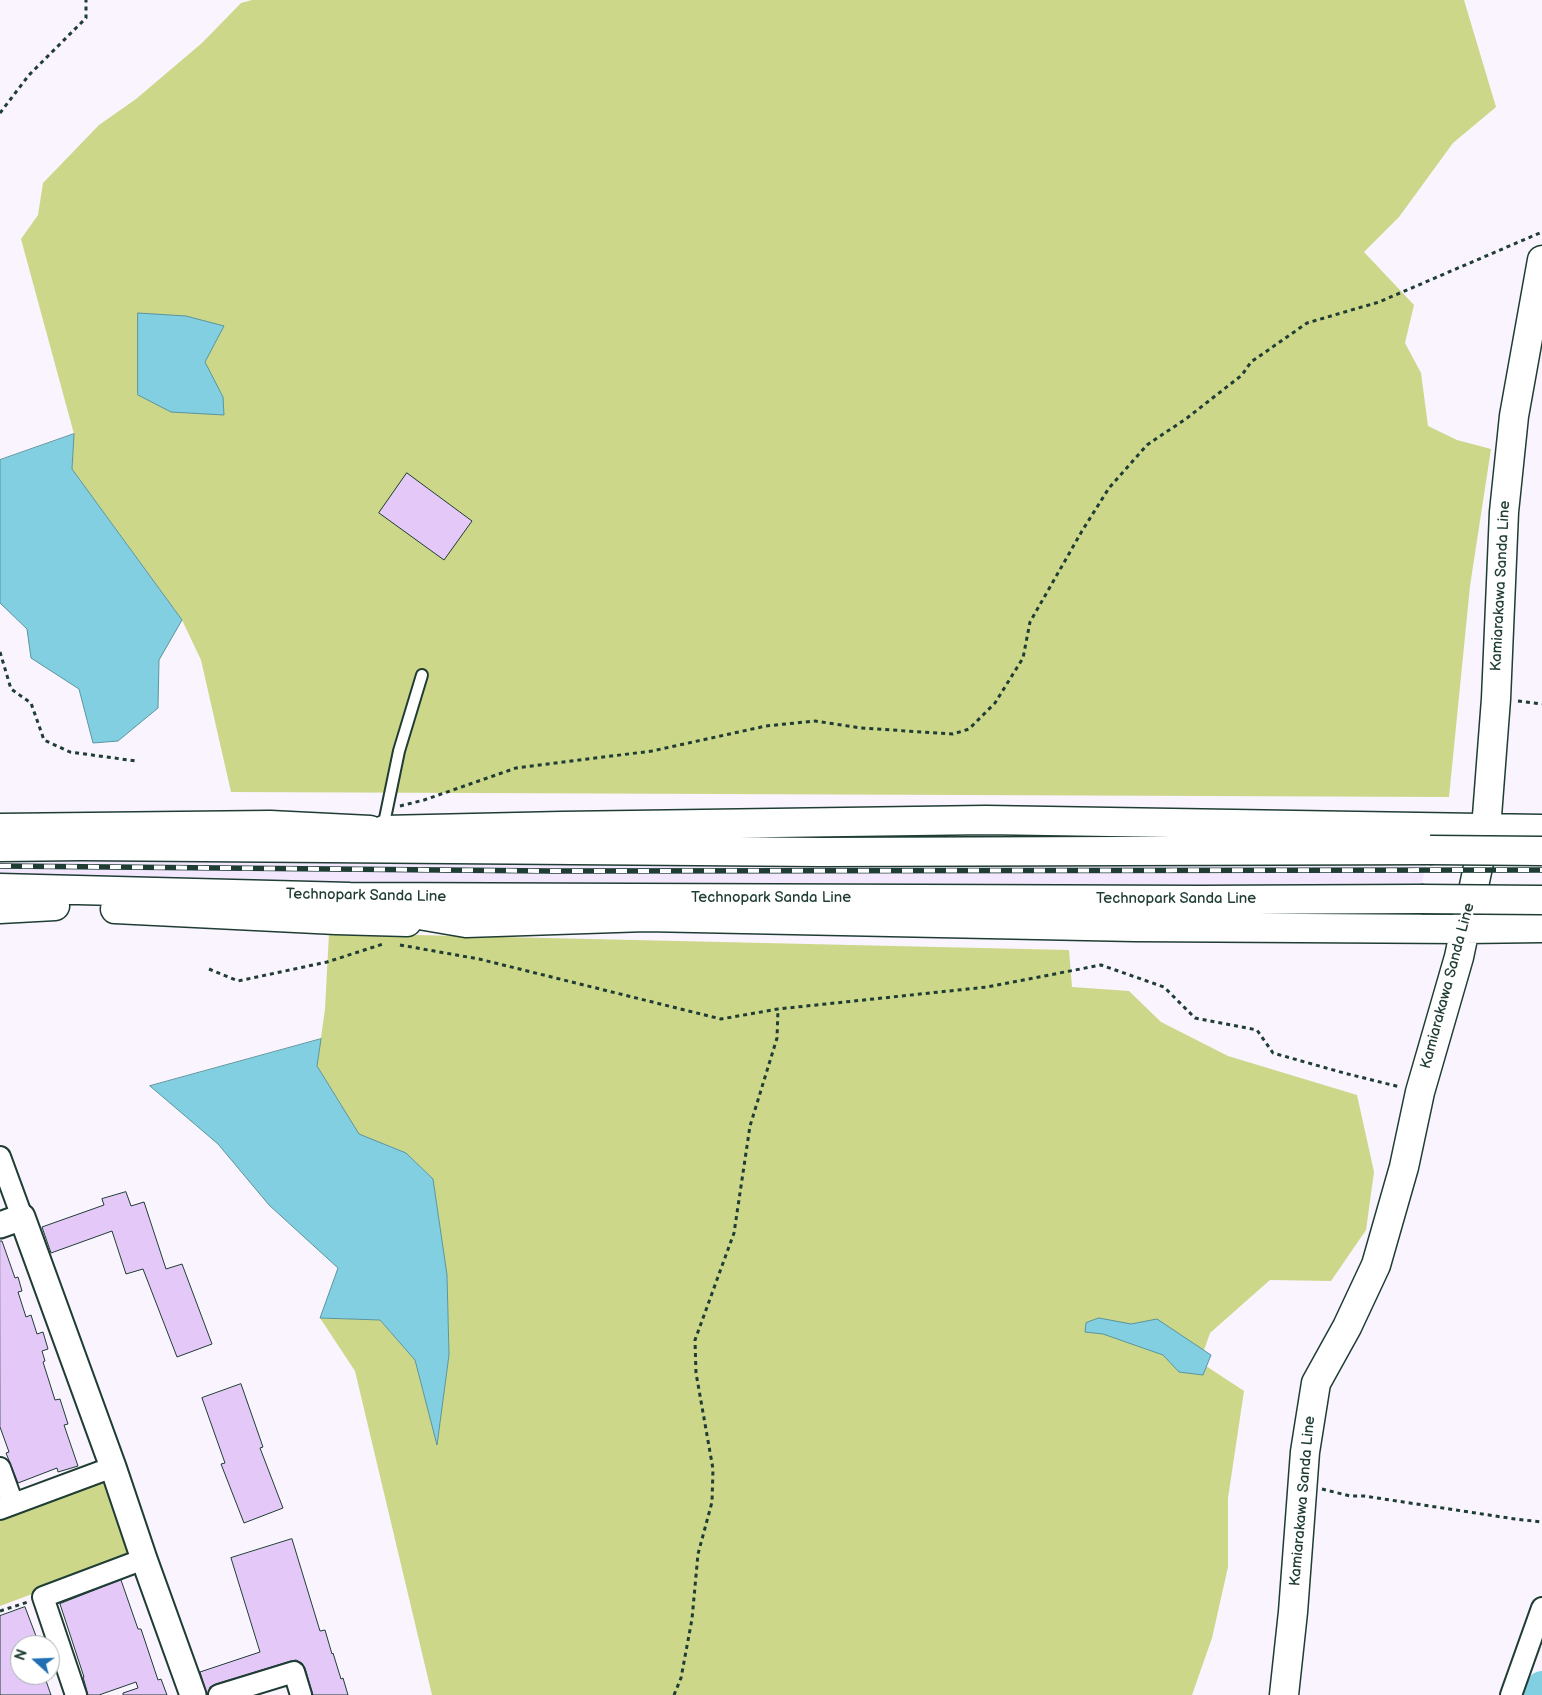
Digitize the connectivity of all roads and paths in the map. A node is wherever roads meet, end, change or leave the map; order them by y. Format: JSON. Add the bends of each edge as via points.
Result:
{"nodes":[{"id":1,"x":86,"y":0,"type":"edge"},
{"id":2,"x":0,"y":113,"type":"edge"},
{"id":3,"x":1542,"y":232,"type":"edge"},
{"id":4,"x":1542,"y":260,"type":"edge"},
{"id":5,"x":0,"y":652,"type":"edge"},
{"id":6,"x":422,"y":674,"type":"dead end"},
{"id":7,"x":136,"y":761,"type":"dead end"},
{"id":8,"x":379,"y":824,"type":"junction"},
{"id":9,"x":0,"y":828,"type":"edge"},
{"id":10,"x":1486,"y":829,"type":"junction"},
{"id":11,"x":1542,"y":829,"type":"edge"},
{"id":12,"x":132,"y":846,"type":"junction"},
{"id":13,"x":0,"y":847,"type":"edge"},
{"id":14,"x":1542,"y":851,"type":"edge"},
{"id":15,"x":0,"y":888,"type":"edge"},
{"id":16,"x":350,"y":896,"type":"junction"},
{"id":17,"x":1542,"y":900,"type":"edge"},
{"id":18,"x":0,"y":909,"type":"edge"},
{"id":19,"x":466,"y":923,"type":"junction"},
{"id":20,"x":1542,"y":928,"type":"edge"},
{"id":21,"x":1466,"y":929,"type":"junction"},
{"id":22,"x":384,"y":932,"type":"junction"},
{"id":23,"x":208,"y":969,"type":"dead end"},
{"id":24,"x":778,"y":1009,"type":"junction"},
{"id":25,"x":1420,"y":1092,"type":"junction"},
{"id":26,"x":0,"y":1157,"type":"edge"},
{"id":27,"x":11,"y":1221,"type":"edge"},
{"id":28,"x":113,"y":1467,"type":"junction"},
{"id":29,"x":0,"y":1468,"type":"edge"},
{"id":30,"x":1302,"y":1485,"type":"junction"},
{"id":31,"x":7,"y":1506,"type":"edge"},
{"id":32,"x":1542,"y":1522,"type":"edge"},
{"id":33,"x":144,"y":1559,"type":"junction"},
{"id":34,"x":43,"y":1597,"type":"junction"},
{"id":35,"x":1542,"y":1608,"type":"edge"},
{"id":36,"x":0,"y":1611,"type":"edge"},
{"id":37,"x":76,"y":1695,"type":"edge"},
{"id":38,"x":193,"y":1695,"type":"edge"},
{"id":39,"x":219,"y":1695,"type":"edge"},
{"id":40,"x":301,"y":1695,"type":"edge"},
{"id":41,"x":674,"y":1695,"type":"edge"},
{"id":42,"x":1284,"y":1695,"type":"edge"},
{"id":43,"x":1511,"y":1695,"type":"edge"}],
"edges":[{"from":1,"to":2,"type":"path","via":[[86,18],[30,75]]},
{"from":3,"to":8,"type":"path","via":[[1379,302],[1307,324],[1251,362],[1242,375],[1147,445],[1110,488],[1082,531],[1030,622],[1023,658],[995,703],[969,729],[952,734],[861,728],[815,721],[766,726],[652,752],[516,768],[400,806]]},
{"from":4,"to":10,"type":"main road","name":"Kamiarakawa Sanda Line","via":[[1514,416],[1505,502]]},
{"from":5,"to":7,"type":"path","via":[[11,689],[31,703],[44,740],[70,752]]},
{"from":6,"to":8,"type":"lane"},
{"from":8,"to":9,"type":"main road"},
{"from":8,"to":10,"type":"main road","via":[[562,826],[986,820]]},
{"from":8,"to":12,"type":"main road"},
{"from":10,"to":11,"type":"main road"},
{"from":10,"to":21,"type":"main road","name":"Kamiarakawa Sanda Line"},
{"from":12,"to":13,"type":"main road"},
{"from":12,"to":14,"type":"main road","bridge":true,"via":[[810,852]]},
{"from":15,"to":16,"type":"main road","name":"Technopark Sanda Line"},
{"from":16,"to":17,"type":"main road","name":"Technopark Sanda Line","bridge":true},
{"from":16,"to":19,"type":"main road","via":[[390,911]]},
{"from":18,"to":22,"type":"main road","via":[[53,906]]},
{"from":19,"to":21,"type":"main road","via":[[646,917],[1135,927]]},
{"from":19,"to":22,"type":"main road"},
{"from":20,"to":21,"type":"main road"},
{"from":21,"to":25,"type":"main road","name":"Kamiarakawa Sanda Line"},
{"from":22,"to":23,"type":"path","via":[[327,962],[238,981]]},
{"from":22,"to":24,"type":"path","via":[[721,1019]]},
{"from":24,"to":25,"type":"path","via":[[987,987],[1101,965],[1164,987],[1195,1018],[1257,1030],[1272,1053]]},
{"from":24,"to":41,"type":"path","via":[[777,1038],[750,1126],[734,1233],[695,1340],[696,1373],[713,1469],[712,1502],[698,1554],[692,1620],[681,1678]]},
{"from":25,"to":30,"type":"main road","name":"Kamiarakawa Sanda Line","via":[[1404,1167],[1376,1264],[1348,1327],[1316,1382]]},
{"from":26,"to":27,"type":"street"},
{"from":27,"to":28,"type":"street"},
{"from":28,"to":31,"type":"street"},
{"from":28,"to":33,"type":"street"},
{"from":29,"to":31,"type":"street"},
{"from":30,"to":32,"type":"path","via":[[1350,1496]]},
{"from":30,"to":42,"type":"main road","name":"Kamiarakawa Sanda Line"},
{"from":33,"to":34,"type":"street"},
{"from":33,"to":38,"type":"street"},
{"from":34,"to":36,"type":"path"},
{"from":34,"to":37,"type":"street"},
{"from":35,"to":43,"type":"street"},
{"from":39,"to":40,"type":"street","via":[[294,1672]]}]}
